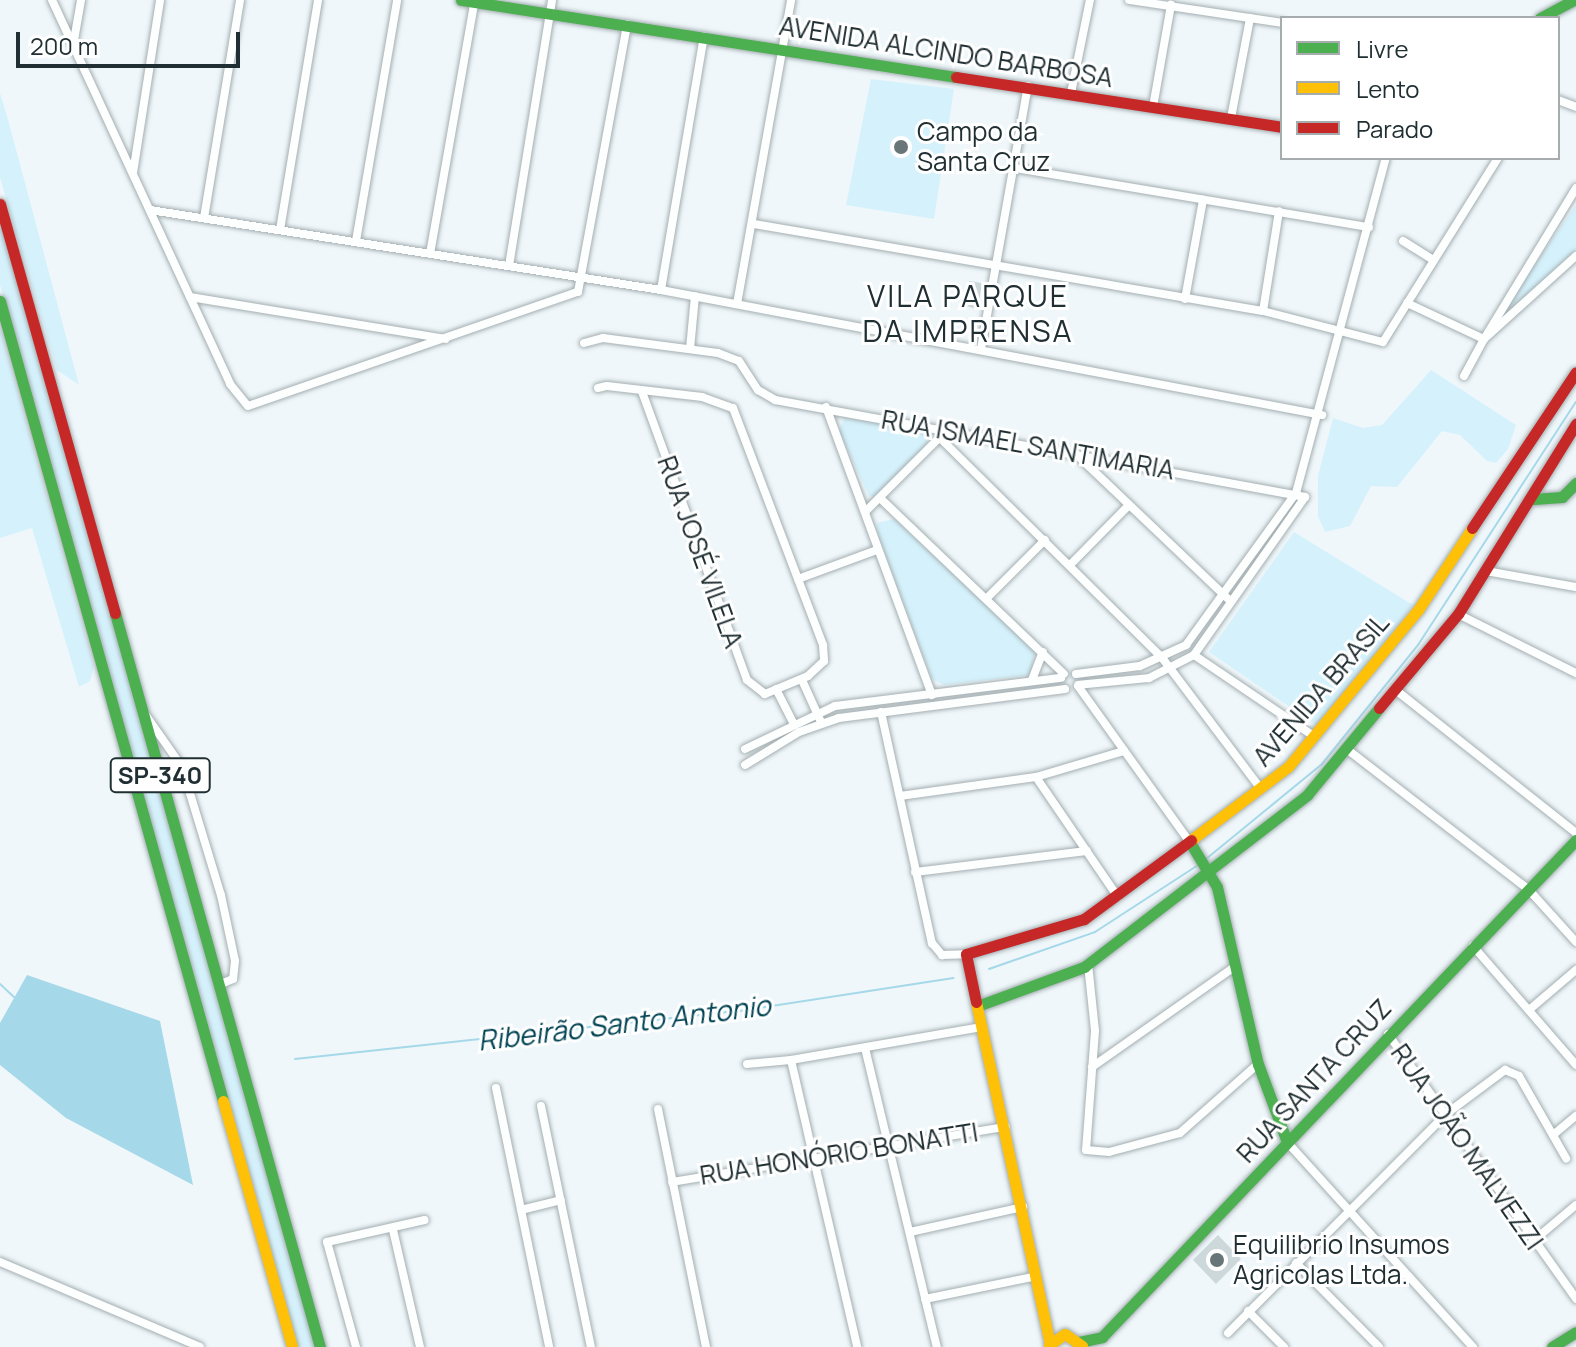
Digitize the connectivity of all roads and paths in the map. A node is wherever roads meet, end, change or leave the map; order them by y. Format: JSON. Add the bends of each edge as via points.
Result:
{"nodes":[{"id":1,"x":52,"y":0,"type":"edge"},
{"id":2,"x":81,"y":0,"type":"edge"},
{"id":3,"x":160,"y":0,"type":"edge"},
{"id":4,"x":240,"y":0,"type":"edge"},
{"id":5,"x":318,"y":0,"type":"edge"},
{"id":6,"x":397,"y":0,"type":"edge"},
{"id":7,"x":461,"y":0,"type":"edge"},
{"id":8,"x":552,"y":0,"type":"edge"},
{"id":9,"x":791,"y":0,"type":"edge"},
{"id":10,"x":1090,"y":0,"type":"edge"},
{"id":11,"x":1129,"y":0,"type":"edge"},
{"id":12,"x":1574,"y":0,"type":"edge"},
{"id":13,"x":475,"y":1,"type":"edge"},
{"id":14,"x":1171,"y":5,"type":"junction"},
{"id":15,"x":550,"y":14,"type":"junction"},
{"id":16,"x":1544,"y":16,"type":"edge"},
{"id":17,"x":1250,"y":18,"type":"junction"},
{"id":18,"x":1280,"y":23,"type":"edge"},
{"id":19,"x":627,"y":24,"type":"junction"},
{"id":20,"x":704,"y":37,"type":"junction"},
{"id":21,"x":73,"y":47,"type":"junction"},
{"id":22,"x":784,"y":48,"type":"junction"},
{"id":23,"x":1028,"y":86,"type":"junction"},
{"id":24,"x":1071,"y":93,"type":"junction"},
{"id":25,"x":1153,"y":107,"type":"junction"},
{"id":26,"x":1231,"y":118,"type":"junction"},
{"id":27,"x":1280,"y":127,"type":"edge"},
{"id":28,"x":139,"y":137,"type":"junction"},
{"id":29,"x":118,"y":143,"type":"junction"},
{"id":30,"x":1386,"y":160,"type":"edge"},
{"id":31,"x":1497,"y":160,"type":"edge"},
{"id":32,"x":1015,"y":168,"type":"junction"},
{"id":33,"x":133,"y":174,"type":"junction"},
{"id":34,"x":1576,"y":188,"type":"edge"},
{"id":35,"x":1203,"y":200,"type":"junction"},
{"id":36,"x":0,"y":204,"type":"edge"},
{"id":37,"x":150,"y":210,"type":"junction"},
{"id":38,"x":1279,"y":211,"type":"junction"},
{"id":39,"x":204,"y":218,"type":"junction"},
{"id":40,"x":754,"y":224,"type":"junction"},
{"id":41,"x":1369,"y":227,"type":"junction"},
{"id":42,"x":280,"y":230,"type":"junction"},
{"id":43,"x":356,"y":241,"type":"junction"},
{"id":44,"x":1403,"y":241,"type":"dead end"},
{"id":45,"x":430,"y":254,"type":"junction"},
{"id":46,"x":1576,"y":256,"type":"edge"},
{"id":47,"x":1433,"y":260,"type":"junction"},
{"id":48,"x":509,"y":266,"type":"junction"},
{"id":49,"x":996,"y":270,"type":"junction"},
{"id":50,"x":586,"y":278,"type":"junction"},
{"id":51,"x":661,"y":290,"type":"junction"},
{"id":52,"x":695,"y":296,"type":"junction"},
{"id":53,"x":190,"y":297,"type":"junction"},
{"id":54,"x":1185,"y":299,"type":"junction"},
{"id":55,"x":0,"y":301,"type":"edge"},
{"id":56,"x":1407,"y":303,"type":"junction"},
{"id":57,"x":737,"y":304,"type":"junction"},
{"id":58,"x":1263,"y":311,"type":"junction"},
{"id":59,"x":1340,"y":329,"type":"junction"},
{"id":60,"x":447,"y":339,"type":"junction"},
{"id":61,"x":1484,"y":339,"type":"junction"},
{"id":62,"x":584,"y":343,"type":"dead end"},
{"id":63,"x":690,"y":349,"type":"junction"},
{"id":64,"x":981,"y":349,"type":"junction"},
{"id":65,"x":1576,"y":372,"type":"edge"},
{"id":66,"x":1464,"y":376,"type":"dead end"},
{"id":67,"x":598,"y":388,"type":"dead end"},
{"id":68,"x":642,"y":391,"type":"junction"},
{"id":69,"x":826,"y":407,"type":"junction"},
{"id":70,"x":1322,"y":415,"type":"junction"},
{"id":71,"x":1576,"y":424,"type":"edge"},
{"id":72,"x":943,"y":434,"type":"junction"},
{"id":73,"x":1077,"y":455,"type":"junction"},
{"id":74,"x":1576,"y":483,"type":"edge"},
{"id":75,"x":1296,"y":493,"type":"junction"},
{"id":76,"x":1562,"y":497,"type":"junction"},
{"id":77,"x":1576,"y":497,"type":"edge"},
{"id":78,"x":881,"y":499,"type":"junction"},
{"id":79,"x":1534,"y":499,"type":"junction"},
{"id":80,"x":1129,"y":505,"type":"junction"},
{"id":81,"x":865,"y":512,"type":"junction"},
{"id":82,"x":1045,"y":540,"type":"junction"},
{"id":83,"x":877,"y":550,"type":"junction"},
{"id":84,"x":1070,"y":565,"type":"junction"},
{"id":85,"x":1486,"y":571,"type":"junction"},
{"id":86,"x":798,"y":579,"type":"junction"},
{"id":87,"x":1576,"y":587,"type":"edge"},
{"id":88,"x":1225,"y":597,"type":"junction"},
{"id":89,"x":987,"y":598,"type":"junction"},
{"id":90,"x":1235,"y":605,"type":"junction"},
{"id":91,"x":1458,"y":614,"type":"junction"},
{"id":92,"x":1043,"y":652,"type":"junction"},
{"id":93,"x":1194,"y":655,"type":"junction"},
{"id":94,"x":1163,"y":659,"type":"junction"},
{"id":95,"x":1171,"y":671,"type":"junction"},
{"id":96,"x":1576,"y":673,"type":"edge"},
{"id":97,"x":1076,"y":674,"type":"junction"},
{"id":98,"x":1063,"y":676,"type":"junction"},
{"id":99,"x":802,"y":680,"type":"junction"},
{"id":100,"x":1032,"y":680,"type":"junction"},
{"id":101,"x":1078,"y":686,"type":"junction"},
{"id":102,"x":776,"y":689,"type":"junction"},
{"id":103,"x":1065,"y":689,"type":"junction"},
{"id":104,"x":930,"y":691,"type":"junction"},
{"id":105,"x":1397,"y":691,"type":"junction"},
{"id":106,"x":935,"y":704,"type":"junction"},
{"id":107,"x":142,"y":711,"type":"junction"},
{"id":108,"x":815,"y":711,"type":"junction"},
{"id":109,"x":881,"y":712,"type":"junction"},
{"id":110,"x":793,"y":722,"type":"junction"},
{"id":111,"x":821,"y":722,"type":"junction"},
{"id":112,"x":799,"y":732,"type":"junction"},
{"id":113,"x":1316,"y":737,"type":"junction"},
{"id":114,"x":745,"y":749,"type":"dead end"},
{"id":115,"x":1348,"y":750,"type":"junction"},
{"id":116,"x":1124,"y":751,"type":"junction"},
{"id":117,"x":745,"y":765,"type":"dead end"},
{"id":118,"x":1036,"y":777,"type":"junction"},
{"id":119,"x":1262,"y":790,"type":"junction"},
{"id":120,"x":900,"y":796,"type":"junction"},
{"id":121,"x":1576,"y":833,"type":"edge"},
{"id":122,"x":1576,"y":840,"type":"edge"},
{"id":123,"x":1192,"y":845,"type":"junction"},
{"id":124,"x":1087,"y":851,"type":"junction"},
{"id":125,"x":915,"y":872,"type":"junction"},
{"id":126,"x":1209,"y":872,"type":"junction"},
{"id":127,"x":1529,"y":890,"type":"junction"},
{"id":128,"x":1118,"y":897,"type":"junction"},
{"id":129,"x":1576,"y":942,"type":"edge"},
{"id":130,"x":1473,"y":946,"type":"junction"},
{"id":131,"x":966,"y":954,"type":"junction"},
{"id":132,"x":1088,"y":964,"type":"junction"},
{"id":133,"x":1237,"y":965,"type":"junction"},
{"id":134,"x":1576,"y":970,"type":"edge"},
{"id":135,"x":218,"y":985,"type":"junction"},
{"id":136,"x":980,"y":1005,"type":"junction"},
{"id":137,"x":1529,"y":1010,"type":"junction"},
{"id":138,"x":983,"y":1027,"type":"junction"},
{"id":139,"x":1388,"y":1034,"type":"junction"},
{"id":140,"x":865,"y":1048,"type":"junction"},
{"id":141,"x":791,"y":1060,"type":"junction"},
{"id":142,"x":747,"y":1064,"type":"dead end"},
{"id":143,"x":1258,"y":1064,"type":"junction"},
{"id":144,"x":1576,"y":1065,"type":"edge"},
{"id":145,"x":1092,"y":1067,"type":"junction"},
{"id":146,"x":496,"y":1088,"type":"dead end"},
{"id":147,"x":541,"y":1106,"type":"dead end"},
{"id":148,"x":658,"y":1109,"type":"dead end"},
{"id":149,"x":1446,"y":1114,"type":"junction"},
{"id":150,"x":1576,"y":1116,"type":"edge"},
{"id":151,"x":1006,"y":1127,"type":"junction"},
{"id":152,"x":1553,"y":1135,"type":"junction"},
{"id":153,"x":1287,"y":1142,"type":"junction"},
{"id":154,"x":891,"y":1144,"type":"junction"},
{"id":155,"x":817,"y":1156,"type":"junction"},
{"id":156,"x":1566,"y":1158,"type":"dead end"},
{"id":157,"x":672,"y":1182,"type":"junction"},
{"id":158,"x":561,"y":1200,"type":"junction"},
{"id":159,"x":1576,"y":1205,"type":"edge"},
{"id":160,"x":1023,"y":1207,"type":"junction"},
{"id":161,"x":521,"y":1210,"type":"junction"},
{"id":162,"x":1348,"y":1210,"type":"junction"},
{"id":163,"x":425,"y":1220,"type":"dead end"},
{"id":164,"x":393,"y":1230,"type":"junction"},
{"id":165,"x":910,"y":1232,"type":"junction"},
{"id":166,"x":1532,"y":1242,"type":"junction"},
{"id":167,"x":0,"y":1262,"type":"edge"},
{"id":168,"x":1296,"y":1263,"type":"junction"},
{"id":169,"x":1037,"y":1276,"type":"junction"},
{"id":170,"x":1574,"y":1293,"type":"edge"},
{"id":171,"x":925,"y":1299,"type":"junction"},
{"id":172,"x":1043,"y":1310,"type":"junction"},
{"id":173,"x":1248,"y":1311,"type":"junction"},
{"id":174,"x":1576,"y":1332,"type":"edge"},
{"id":175,"x":1228,"y":1333,"type":"dead end"},
{"id":176,"x":1065,"y":1334,"type":"junction"},
{"id":177,"x":1081,"y":1344,"type":"edge"},
{"id":178,"x":1049,"y":1345,"type":"edge"},
{"id":179,"x":1470,"y":1346,"type":"edge"},
{"id":180,"x":200,"y":1347,"type":"edge"},
{"id":181,"x":292,"y":1347,"type":"edge"},
{"id":182,"x":320,"y":1347,"type":"edge"},
{"id":183,"x":356,"y":1347,"type":"edge"},
{"id":184,"x":420,"y":1347,"type":"edge"},
{"id":185,"x":549,"y":1347,"type":"edge"},
{"id":186,"x":591,"y":1347,"type":"edge"},
{"id":187,"x":706,"y":1347,"type":"edge"},
{"id":188,"x":857,"y":1347,"type":"edge"},
{"id":189,"x":937,"y":1347,"type":"edge"},
{"id":190,"x":1284,"y":1347,"type":"edge"},
{"id":191,"x":1379,"y":1347,"type":"edge"},
{"id":192,"x":1552,"y":1347,"type":"edge"}],
"edges":[{"from":1,"to":21,"type":"street"},
{"from":2,"to":21,"type":"street"},
{"from":3,"to":28,"type":"street"},
{"from":4,"to":39,"type":"street"},
{"from":5,"to":42,"type":"street"},
{"from":6,"to":43,"type":"street"},
{"from":7,"to":13,"type":"main road","name":"AVENIDA ALCINDO BARBOSA"},
{"from":8,"to":15,"type":"street"},
{"from":9,"to":22,"type":"street"},
{"from":10,"to":24,"type":"street"},
{"from":11,"to":14,"type":"street"},
{"from":12,"to":16,"type":"main road"},
{"from":13,"to":15,"type":"main road","name":"AVENIDA ALCINDO BARBOSA"},
{"from":13,"to":45,"type":"street"},
{"from":14,"to":17,"type":"street"},
{"from":14,"to":25,"type":"street"},
{"from":15,"to":19,"type":"main road","name":"AVENIDA ALCINDO BARBOSA"},
{"from":15,"to":48,"type":"street"},
{"from":17,"to":18,"type":"street"},
{"from":17,"to":26,"type":"street"},
{"from":19,"to":20,"type":"main road","name":"AVENIDA ALCINDO BARBOSA"},
{"from":19,"to":50,"type":"street"},
{"from":20,"to":22,"type":"main road","name":"AVENIDA ALCINDO BARBOSA"},
{"from":20,"to":51,"type":"street"},
{"from":21,"to":29,"type":"street"},
{"from":22,"to":23,"type":"main road","name":"AVENIDA ALCINDO BARBOSA"},
{"from":22,"to":40,"type":"street"},
{"from":23,"to":24,"type":"main road","name":"AVENIDA ALCINDO BARBOSA"},
{"from":23,"to":32,"type":"street"},
{"from":24,"to":25,"type":"main road","name":"AVENIDA ALCINDO BARBOSA"},
{"from":25,"to":26,"type":"main road","name":"AVENIDA ALCINDO BARBOSA"},
{"from":26,"to":27,"type":"main road","name":"AVENIDA ALCINDO BARBOSA"},
{"from":28,"to":29,"type":"street"},
{"from":28,"to":33,"type":"street"},
{"from":29,"to":33,"type":"street"},
{"from":30,"to":41,"type":"street"},
{"from":31,"to":47,"type":"street"},
{"from":32,"to":35,"type":"street"},
{"from":32,"to":49,"type":"street"},
{"from":33,"to":37,"type":"street"},
{"from":34,"to":61,"type":"street"},
{"from":35,"to":38,"type":"street"},
{"from":35,"to":54,"type":"street"},
{"from":36,"to":107,"type":"main road","number":"SP-340"},
{"from":37,"to":39,"type":"street"},
{"from":37,"to":53,"type":"street"},
{"from":38,"to":41,"type":"street"},
{"from":38,"to":58,"type":"street"},
{"from":39,"to":42,"type":"street"},
{"from":40,"to":49,"type":"street"},
{"from":40,"to":57,"type":"street"},
{"from":41,"to":59,"type":"street"},
{"from":42,"to":43,"type":"street"},
{"from":43,"to":45,"type":"street"},
{"from":44,"to":47,"type":"street"},
{"from":45,"to":48,"type":"street"},
{"from":46,"to":61,"type":"street"},
{"from":47,"to":56,"type":"street"},
{"from":48,"to":50,"type":"street"},
{"from":49,"to":54,"type":"street"},
{"from":49,"to":64,"type":"street"},
{"from":50,"to":51,"type":"street"},
{"from":50,"to":60,"type":"street","via":[[570,297]]},
{"from":51,"to":52,"type":"street"},
{"from":52,"to":57,"type":"street"},
{"from":52,"to":63,"type":"street"},
{"from":53,"to":60,"type":"street"},
{"from":53,"to":60,"type":"street","via":[[230,384],[248,406]]},
{"from":54,"to":58,"type":"street"},
{"from":55,"to":181,"type":"main road","number":"SP-340"},
{"from":56,"to":59,"type":"street","via":[[1383,342]]},
{"from":56,"to":61,"type":"street"},
{"from":57,"to":64,"type":"street"},
{"from":58,"to":59,"type":"street"},
{"from":59,"to":70,"type":"street"},
{"from":61,"to":66,"type":"street"},
{"from":62,"to":63,"type":"street","via":[[603,338]]},
{"from":63,"to":69,"type":"street","name":"RUA ISMAEL SANTIMARIA","via":[[735,358],[761,394]]},
{"from":64,"to":70,"type":"street"},
{"from":65,"to":113,"type":"main road","name":"AVENIDA BRASIL","via":[[1418,610]]},
{"from":67,"to":68,"type":"street"},
{"from":68,"to":86,"type":"street","via":[[718,400],[736,412]]},
{"from":68,"to":102,"type":"street","name":"RUA JOSÉ VILELA","via":[[744,674],[761,692]]},
{"from":69,"to":72,"type":"street","name":"RUA ISMAEL SANTIMARIA"},
{"from":69,"to":81,"type":"street"},
{"from":70,"to":75,"type":"street"},
{"from":71,"to":79,"type":"main road"},
{"from":72,"to":73,"type":"street","name":"RUA ISMAEL SANTIMARIA"},
{"from":72,"to":78,"type":"street"},
{"from":72,"to":82,"type":"street"},
{"from":73,"to":75,"type":"street","name":"RUA ISMAEL SANTIMARIA"},
{"from":73,"to":80,"type":"street"},
{"from":74,"to":76,"type":"main road"},
{"from":75,"to":88,"type":"street"},
{"from":75,"to":90,"type":"street","via":[[1306,504]]},
{"from":76,"to":77,"type":"street"},
{"from":76,"to":79,"type":"main road"},
{"from":78,"to":81,"type":"street"},
{"from":78,"to":89,"type":"street"},
{"from":79,"to":85,"type":"main road"},
{"from":80,"to":84,"type":"street"},
{"from":80,"to":88,"type":"street"},
{"from":81,"to":83,"type":"street"},
{"from":82,"to":84,"type":"street"},
{"from":82,"to":89,"type":"street"},
{"from":83,"to":86,"type":"street"},
{"from":83,"to":104,"type":"street"},
{"from":84,"to":94,"type":"street"},
{"from":85,"to":87,"type":"street"},
{"from":85,"to":91,"type":"main road"},
{"from":86,"to":99,"type":"street","via":[[825,651],[822,664]]},
{"from":88,"to":90,"type":"street"},
{"from":88,"to":94,"type":"street","via":[[1198,633]]},
{"from":89,"to":92,"type":"street"},
{"from":90,"to":93,"type":"street"},
{"from":91,"to":96,"type":"street"},
{"from":91,"to":105,"type":"main road"},
{"from":92,"to":98,"type":"street"},
{"from":92,"to":100,"type":"street"},
{"from":93,"to":95,"type":"street"},
{"from":93,"to":113,"type":"street"},
{"from":94,"to":95,"type":"street"},
{"from":94,"to":97,"type":"street"},
{"from":95,"to":101,"type":"street"},
{"from":95,"to":119,"type":"street"},
{"from":97,"to":98,"type":"street"},
{"from":97,"to":101,"type":"street"},
{"from":98,"to":100,"type":"street"},
{"from":98,"to":103,"type":"street"},
{"from":99,"to":102,"type":"street"},
{"from":99,"to":108,"type":"street"},
{"from":100,"to":104,"type":"street"},
{"from":101,"to":103,"type":"street"},
{"from":101,"to":116,"type":"street"},
{"from":102,"to":110,"type":"street"},
{"from":103,"to":106,"type":"street"},
{"from":104,"to":106,"type":"street"},
{"from":104,"to":108,"type":"street"},
{"from":105,"to":115,"type":"main road"},
{"from":105,"to":121,"type":"street"},
{"from":106,"to":109,"type":"street"},
{"from":107,"to":135,"type":"main road","number":"SP-340"},
{"from":107,"to":135,"type":"street","via":[[182,767],[221,895],[235,969],[230,981]]},
{"from":108,"to":110,"type":"street"},
{"from":108,"to":111,"type":"street"},
{"from":109,"to":111,"type":"street"},
{"from":109,"to":120,"type":"street"},
{"from":110,"to":112,"type":"street"},
{"from":110,"to":114,"type":"street"},
{"from":111,"to":112,"type":"street"},
{"from":112,"to":117,"type":"street"},
{"from":113,"to":119,"type":"main road","name":"AVENIDA BRASIL"},
{"from":115,"to":126,"type":"main road"},
{"from":115,"to":127,"type":"street"},
{"from":116,"to":118,"type":"street"},
{"from":116,"to":123,"type":"street"},
{"from":118,"to":120,"type":"street"},
{"from":118,"to":124,"type":"street"},
{"from":119,"to":123,"type":"main road","name":"AVENIDA BRASIL"},
{"from":120,"to":125,"type":"street"},
{"from":122,"to":127,"type":"main road","name":"RUA SANTA CRUZ"},
{"from":123,"to":126,"type":"main road"},
{"from":123,"to":128,"type":"main road","name":"AVENIDA BRASIL"},
{"from":124,"to":125,"type":"street"},
{"from":124,"to":128,"type":"street"},
{"from":125,"to":131,"type":"street","via":[[934,949]]},
{"from":126,"to":132,"type":"main road"},
{"from":126,"to":133,"type":"main road"},
{"from":127,"to":129,"type":"street"},
{"from":127,"to":130,"type":"main road","name":"RUA SANTA CRUZ"},
{"from":128,"to":131,"type":"main road","name":"AVENIDA BRASIL","via":[[1055,932]]},
{"from":130,"to":137,"type":"street"},
{"from":130,"to":139,"type":"main road","name":"RUA SANTA CRUZ"},
{"from":131,"to":136,"type":"main road"},
{"from":132,"to":136,"type":"main road"},
{"from":132,"to":145,"type":"street"},
{"from":133,"to":143,"type":"main road"},
{"from":133,"to":145,"type":"street"},
{"from":134,"to":137,"type":"street"},
{"from":135,"to":182,"type":"main road","number":"SP-340"},
{"from":136,"to":138,"type":"main road"},
{"from":137,"to":144,"type":"street"},
{"from":138,"to":140,"type":"street"},
{"from":138,"to":151,"type":"main road"},
{"from":139,"to":149,"type":"street","name":"RUA JOÃO MALVEZZI"},
{"from":139,"to":153,"type":"main road","name":"RUA SANTA CRUZ"},
{"from":140,"to":141,"type":"street"},
{"from":140,"to":154,"type":"street"},
{"from":141,"to":142,"type":"street"},
{"from":141,"to":155,"type":"street"},
{"from":143,"to":145,"type":"street","via":[[1180,1133],[1094,1153],[1084,1140]]},
{"from":143,"to":153,"type":"main road"},
{"from":146,"to":161,"type":"street"},
{"from":147,"to":158,"type":"street"},
{"from":148,"to":157,"type":"street"},
{"from":149,"to":152,"type":"street","via":[[1505,1070],[1519,1076]]},
{"from":149,"to":162,"type":"street"},
{"from":149,"to":166,"type":"street","name":"RUA JOÃO MALVEZZI"},
{"from":150,"to":152,"type":"street"},
{"from":151,"to":154,"type":"street","name":"RUA HONÓRIO BONATTI"},
{"from":151,"to":160,"type":"main road"},
{"from":152,"to":156,"type":"street"},
{"from":153,"to":162,"type":"street"},
{"from":153,"to":177,"type":"main road","name":"RUA SANTA CRUZ","via":[[1102,1337]]},
{"from":154,"to":155,"type":"street","name":"RUA HONÓRIO BONATTI"},
{"from":154,"to":165,"type":"street"},
{"from":155,"to":157,"type":"street","name":"RUA HONÓRIO BONATTI"},
{"from":155,"to":188,"type":"street"},
{"from":157,"to":187,"type":"street"},
{"from":158,"to":161,"type":"street"},
{"from":158,"to":186,"type":"street"},
{"from":159,"to":166,"type":"street"},
{"from":160,"to":165,"type":"street"},
{"from":160,"to":169,"type":"main road"},
{"from":161,"to":185,"type":"street"},
{"from":162,"to":168,"type":"street"},
{"from":162,"to":179,"type":"street"},
{"from":163,"to":164,"type":"street"},
{"from":164,"to":183,"type":"street","via":[[327,1242]]},
{"from":164,"to":184,"type":"street"},
{"from":165,"to":171,"type":"street"},
{"from":166,"to":170,"type":"street","name":"RUA JOÃO MALVEZZI"},
{"from":167,"to":180,"type":"street"},
{"from":168,"to":173,"type":"street"},
{"from":168,"to":191,"type":"street"},
{"from":169,"to":171,"type":"street"},
{"from":169,"to":172,"type":"main road"},
{"from":171,"to":189,"type":"street"},
{"from":172,"to":176,"type":"main road"},
{"from":172,"to":178,"type":"main road"},
{"from":173,"to":175,"type":"street"},
{"from":173,"to":190,"type":"street"},
{"from":174,"to":192,"type":"main road"},
{"from":176,"to":177,"type":"main road"},
{"from":176,"to":178,"type":"main road"}]}
